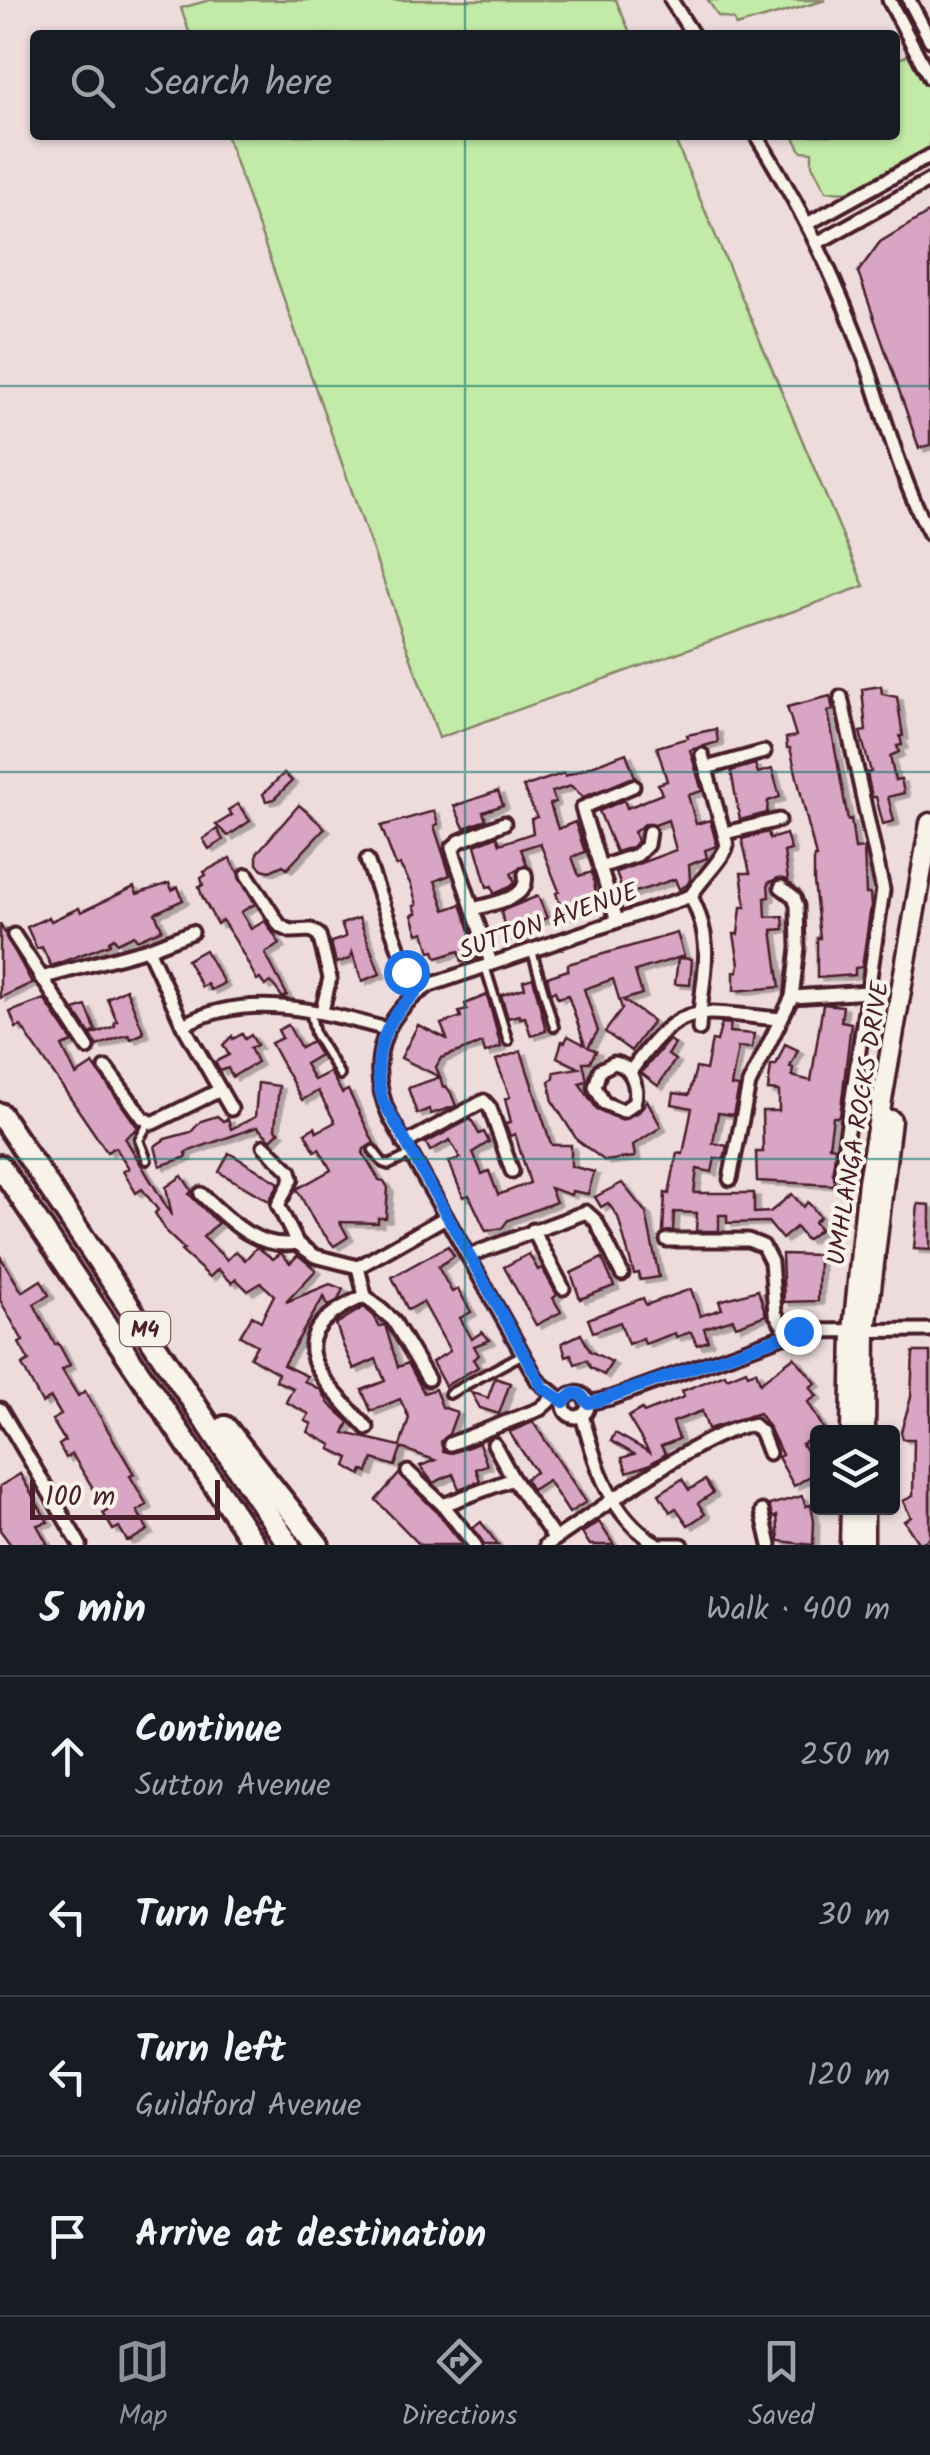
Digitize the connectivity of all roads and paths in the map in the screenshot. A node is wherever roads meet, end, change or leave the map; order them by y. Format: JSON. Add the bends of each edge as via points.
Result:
{"nodes":[{"id":1,"x":671,"y":0,"type":"edge"},
{"id":2,"x":889,"y":0,"type":"edge"},
{"id":3,"x":909,"y":0,"type":"edge"},
{"id":4,"x":690,"y":30,"type":"edge"},
{"id":5,"x":930,"y":40,"type":"edge"},
{"id":6,"x":930,"y":78,"type":"edge"},
{"id":7,"x":759,"y":140,"type":"edge"},
{"id":8,"x":930,"y":156,"type":"edge"},
{"id":9,"x":930,"y":180,"type":"edge"},
{"id":10,"x":807,"y":224,"type":"junction"},
{"id":11,"x":817,"y":243,"type":"junction"},
{"id":12,"x":930,"y":534,"type":"edge"},
{"id":13,"x":841,"y":697,"type":"dead end"},
{"id":14,"x":764,"y":752,"type":"dead end"},
{"id":15,"x":702,"y":754,"type":"dead end"},
{"id":16,"x":706,"y":768,"type":"junction"},
{"id":17,"x":633,"y":786,"type":"dead end"},
{"id":18,"x":779,"y":820,"type":"dead end"},
{"id":19,"x":504,"y":823,"type":"dead end"},
{"id":20,"x":930,"y":823,"type":"edge"},
{"id":21,"x":649,"y":832,"type":"dead end"},
{"id":22,"x":725,"y":833,"type":"junction"},
{"id":23,"x":368,"y":860,"type":"dead end"},
{"id":24,"x":600,"y":868,"type":"junction"},
{"id":25,"x":525,"y":874,"type":"dead end"},
{"id":26,"x":246,"y":875,"type":"dead end"},
{"id":27,"x":930,"y":878,"type":"edge"},
{"id":28,"x":781,"y":887,"type":"dead end"},
{"id":29,"x":690,"y":896,"type":"junction"},
{"id":30,"x":472,"y":910,"type":"junction"},
{"id":31,"x":618,"y":920,"type":"junction"},
{"id":32,"x":192,"y":932,"type":"dead end"},
{"id":33,"x":14,"y":935,"type":"dead end"},
{"id":34,"x":148,"y":949,"type":"junction"},
{"id":35,"x":532,"y":950,"type":"junction"},
{"id":36,"x":488,"y":964,"type":"junction"},
{"id":37,"x":41,"y":978,"type":"junction"},
{"id":38,"x":869,"y":992,"type":"junction"},
{"id":39,"x":415,"y":994,"type":"junction"},
{"id":40,"x":792,"y":997,"type":"junction"},
{"id":41,"x":316,"y":1010,"type":"junction"},
{"id":42,"x":699,"y":1012,"type":"junction"},
{"id":43,"x":780,"y":1018,"type":"junction"},
{"id":44,"x":182,"y":1025,"type":"junction"},
{"id":45,"x":554,"y":1026,"type":"dead end"},
{"id":46,"x":386,"y":1029,"type":"junction"},
{"id":47,"x":699,"y":1029,"type":"dead end"},
{"id":48,"x":508,"y":1041,"type":"dead end"},
{"id":49,"x":88,"y":1048,"type":"dead end"},
{"id":50,"x":106,"y":1068,"type":"dead end"},
{"id":51,"x":630,"y":1072,"type":"dead end"},
{"id":52,"x":340,"y":1075,"type":"dead end"},
{"id":53,"x":220,"y":1090,"type":"junction"},
{"id":54,"x":231,"y":1109,"type":"dead end"},
{"id":55,"x":0,"y":1114,"type":"edge"},
{"id":56,"x":148,"y":1122,"type":"junction"},
{"id":57,"x":264,"y":1146,"type":"dead end"},
{"id":58,"x":408,"y":1149,"type":"junction"},
{"id":59,"x":373,"y":1150,"type":"dead end"},
{"id":60,"x":147,"y":1160,"type":"dead end"},
{"id":61,"x":0,"y":1166,"type":"edge"},
{"id":62,"x":512,"y":1171,"type":"dead end"},
{"id":63,"x":840,"y":1171,"type":"dead end"},
{"id":64,"x":730,"y":1179,"type":"dead end"},
{"id":65,"x":201,"y":1194,"type":"dead end"},
{"id":66,"x":446,"y":1217,"type":"junction"},
{"id":67,"x":533,"y":1230,"type":"junction"},
{"id":68,"x":667,"y":1240,"type":"dead end"},
{"id":69,"x":297,"y":1243,"type":"junction"},
{"id":70,"x":468,"y":1256,"type":"junction"},
{"id":71,"x":358,"y":1267,"type":"junction"},
{"id":72,"x":622,"y":1274,"type":"dead end"},
{"id":73,"x":563,"y":1288,"type":"dead end"},
{"id":74,"x":119,"y":1292,"type":"junction"},
{"id":75,"x":366,"y":1296,"type":"junction"},
{"id":76,"x":930,"y":1330,"type":"edge"},
{"id":77,"x":859,"y":1331,"type":"junction"},
{"id":78,"x":788,"y":1334,"type":"junction"},
{"id":79,"x":522,"y":1354,"type":"junction"},
{"id":80,"x":428,"y":1379,"type":"dead end"},
{"id":81,"x":449,"y":1394,"type":"dead end"},
{"id":82,"x":560,"y":1399,"type":"junction"},
{"id":83,"x":0,"y":1408,"type":"edge"},
{"id":84,"x":585,"y":1409,"type":"junction"},
{"id":85,"x":852,"y":1425,"type":"edge"},
{"id":86,"x":865,"y":1425,"type":"edge"},
{"id":87,"x":366,"y":1428,"type":"dead end"},
{"id":88,"x":450,"y":1444,"type":"dead end"},
{"id":89,"x":494,"y":1444,"type":"dead end"},
{"id":90,"x":769,"y":1453,"type":"dead end"},
{"id":91,"x":408,"y":1472,"type":"dead end"},
{"id":92,"x":514,"y":1480,"type":"junction"},
{"id":93,"x":614,"y":1500,"type":"junction"},
{"id":94,"x":443,"y":1506,"type":"junction"},
{"id":95,"x":762,"y":1511,"type":"dead end"},
{"id":96,"x":851,"y":1515,"type":"edge"},
{"id":97,"x":864,"y":1515,"type":"edge"},
{"id":98,"x":554,"y":1543,"type":"edge"},
{"id":99,"x":656,"y":1544,"type":"edge"},
{"id":100,"x":80,"y":1545,"type":"edge"},
{"id":101,"x":252,"y":1545,"type":"edge"},
{"id":102,"x":289,"y":1545,"type":"edge"},
{"id":103,"x":318,"y":1545,"type":"edge"},
{"id":104,"x":475,"y":1545,"type":"edge"},
{"id":105,"x":682,"y":1545,"type":"edge"},
{"id":106,"x":770,"y":1545,"type":"edge"},
{"id":107,"x":850,"y":1545,"type":"edge"},
{"id":108,"x":864,"y":1545,"type":"edge"}],
"edges":[{"from":1,"to":4,"type":"street"},
{"from":2,"to":6,"type":"street"},
{"from":3,"to":5,"type":"street"},
{"from":7,"to":10,"type":"street"},
{"from":8,"to":10,"type":"street"},
{"from":9,"to":11,"type":"street"},
{"from":10,"to":11,"type":"street"},
{"from":11,"to":12,"type":"street"},
{"from":13,"to":38,"type":"street","via":[[882,882]]},
{"from":14,"to":16,"type":"street"},
{"from":15,"to":16,"type":"street"},
{"from":16,"to":22,"type":"street"},
{"from":17,"to":24,"type":"street","via":[[582,808]]},
{"from":18,"to":22,"type":"street"},
{"from":19,"to":30,"type":"street","via":[[452,848]]},
{"from":20,"to":77,"type":"main road","name":"UMHLANGA ROCKS DRIVE","via":[[868,1181]]},
{"from":21,"to":24,"type":"street","via":[[636,855]]},
{"from":22,"to":29,"type":"street","via":[[725,854]]},
{"from":23,"to":39,"type":"street"},
{"from":24,"to":31,"type":"street"},
{"from":25,"to":30,"type":"street","via":[[522,893]]},
{"from":26,"to":41,"type":"street","via":[[280,926],[319,935],[330,978]]},
{"from":27,"to":77,"type":"main road","name":"UMHLANGA ROCKS DRIVE"},
{"from":28,"to":40,"type":"street","via":[[797,906]]},
{"from":29,"to":31,"type":"street","name":"SUTTON AVENUE"},
{"from":29,"to":42,"type":"street","via":[[708,945]]},
{"from":30,"to":36,"type":"street"},
{"from":31,"to":35,"type":"street","name":"SUTTON AVENUE"},
{"from":32,"to":34,"type":"street"},
{"from":33,"to":37,"type":"street"},
{"from":34,"to":37,"type":"street"},
{"from":34,"to":44,"type":"street"},
{"from":35,"to":36,"type":"street","name":"SUTTON AVENUE"},
{"from":35,"to":45,"type":"lane"},
{"from":36,"to":39,"type":"street","name":"SUTTON AVENUE"},
{"from":36,"to":48,"type":"lane"},
{"from":37,"to":49,"type":"street"},
{"from":38,"to":40,"type":"street"},
{"from":38,"to":63,"type":"street"},
{"from":39,"to":46,"type":"street","name":"SUTTON AVENUE"},
{"from":40,"to":43,"type":"street"},
{"from":41,"to":44,"type":"street","via":[[222,1009]]},
{"from":41,"to":46,"type":"street"},
{"from":41,"to":52,"type":"lane","via":[[315,1034]]},
{"from":42,"to":43,"type":"street"},
{"from":42,"to":47,"type":"street"},
{"from":42,"to":51,"type":"street","via":[[672,1022]]},
{"from":43,"to":64,"type":"street","via":[[749,1084]]},
{"from":44,"to":53,"type":"street"},
{"from":46,"to":58,"type":"street","via":[[378,1083]]},
{"from":50,"to":56,"type":"street"},
{"from":53,"to":54,"type":"street"},
{"from":53,"to":56,"type":"street"},
{"from":55,"to":74,"type":"highway","number":"M4"},
{"from":56,"to":60,"type":"lane","via":[[138,1140]]},
{"from":57,"to":69,"type":"street","via":[[292,1176],[278,1205]]},
{"from":58,"to":59,"type":"lane","via":[[386,1165]]},
{"from":58,"to":62,"type":"street","via":[[484,1102]]},
{"from":58,"to":66,"type":"street"},
{"from":61,"to":101,"type":"highway","number":"M4"},
{"from":65,"to":69,"type":"street","via":[[243,1232]]},
{"from":66,"to":70,"type":"street"},
{"from":66,"to":71,"type":"street"},
{"from":67,"to":70,"type":"street"},
{"from":67,"to":72,"type":"street","via":[[588,1213]]},
{"from":67,"to":73,"type":"street"},
{"from":68,"to":78,"type":"street","via":[[748,1240],[763,1246],[771,1262],[775,1313]]},
{"from":69,"to":71,"type":"street","via":[[315,1256]]},
{"from":70,"to":79,"type":"street"},
{"from":71,"to":75,"type":"street"},
{"from":74,"to":102,"type":"highway","number":"M4"},
{"from":74,"to":103,"type":"highway"},
{"from":75,"to":80,"type":"street","via":[[393,1320]]},
{"from":75,"to":87,"type":"street","via":[[330,1314],[310,1345],[320,1373]]},
{"from":76,"to":77,"type":"street"},
{"from":77,"to":78,"type":"street"},
{"from":77,"to":85,"type":"main road","name":"UMHLANGA ROCKS DRIVE"},
{"from":77,"to":86,"type":"main road","name":"UMHLANGA ROCKS DRIVE"},
{"from":78,"to":84,"type":"street"},
{"from":79,"to":81,"type":"lane"},
{"from":79,"to":82,"type":"street","via":[[543,1388]]},
{"from":82,"to":84,"type":"street","via":[[568,1413]]},
{"from":82,"to":88,"type":"street"},
{"from":83,"to":100,"type":"street"},
{"from":84,"to":93,"type":"street","via":[[598,1472]]},
{"from":89,"to":92,"type":"street"},
{"from":90,"to":93,"type":"street","via":[[758,1428],[744,1426],[708,1440]]},
{"from":91,"to":94,"type":"street"},
{"from":92,"to":94,"type":"street"},
{"from":92,"to":98,"type":"street"},
{"from":93,"to":98,"type":"street"},
{"from":93,"to":99,"type":"street"},
{"from":94,"to":104,"type":"street"},
{"from":95,"to":106,"type":"street"},
{"from":96,"to":107,"type":"main road"},
{"from":97,"to":108,"type":"main road"},
{"from":99,"to":105,"type":"street"}]}
